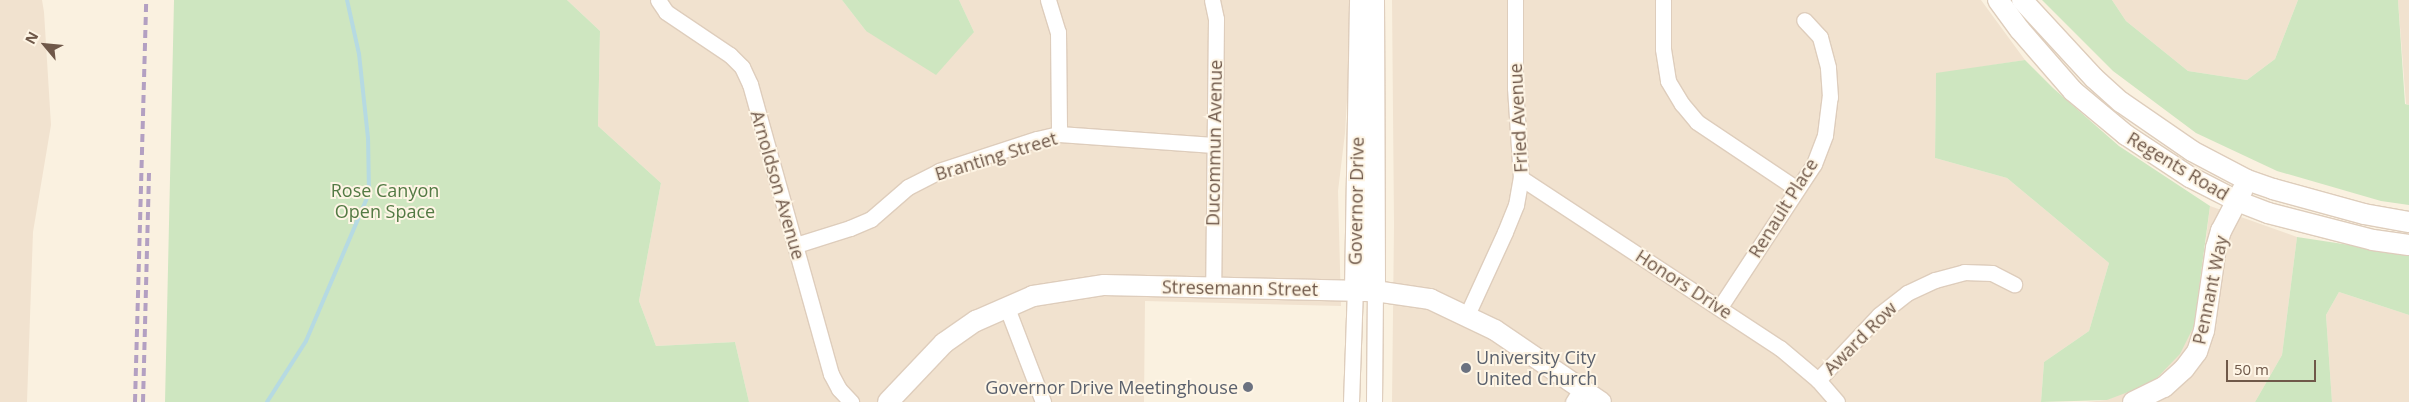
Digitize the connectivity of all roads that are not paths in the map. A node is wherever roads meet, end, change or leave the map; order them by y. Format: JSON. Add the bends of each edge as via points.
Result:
{"nodes":[{"id":1,"x":658,"y":0,"type":"edge"},
{"id":2,"x":1048,"y":0,"type":"edge"},
{"id":3,"x":1212,"y":0,"type":"edge"},
{"id":4,"x":1360,"y":0,"type":"edge"},
{"id":5,"x":1374,"y":0,"type":"edge"},
{"id":6,"x":1515,"y":0,"type":"edge"},
{"id":7,"x":1663,"y":0,"type":"edge"},
{"id":8,"x":1998,"y":0,"type":"edge"},
{"id":9,"x":2022,"y":0,"type":"edge"},
{"id":10,"x":1804,"y":20,"type":"dead end"},
{"id":11,"x":1060,"y":134,"type":"junction"},
{"id":12,"x":1214,"y":144,"type":"junction"},
{"id":13,"x":1521,"y":178,"type":"junction"},
{"id":14,"x":2247,"y":180,"type":"junction"},
{"id":15,"x":1797,"y":189,"type":"junction"},
{"id":16,"x":2237,"y":201,"type":"junction"},
{"id":17,"x":2409,"y":222,"type":"edge"},
{"id":18,"x":796,"y":245,"type":"junction"},
{"id":19,"x":2409,"y":245,"type":"edge"},
{"id":20,"x":2014,"y":284,"type":"dead end"},
{"id":21,"x":1213,"y":286,"type":"junction"},
{"id":22,"x":1355,"y":290,"type":"junction"},
{"id":23,"x":1375,"y":291,"type":"junction"},
{"id":24,"x":1720,"y":307,"type":"junction"},
{"id":25,"x":1007,"y":308,"type":"junction"},
{"id":26,"x":1467,"y":315,"type":"junction"},
{"id":27,"x":1818,"y":380,"type":"junction"},
{"id":28,"x":1577,"y":395,"type":"edge"},
{"id":29,"x":851,"y":402,"type":"edge"},
{"id":30,"x":888,"y":402,"type":"edge"},
{"id":31,"x":1043,"y":402,"type":"edge"},
{"id":32,"x":1351,"y":402,"type":"edge"},
{"id":33,"x":1374,"y":402,"type":"edge"},
{"id":34,"x":1601,"y":402,"type":"edge"},
{"id":35,"x":1836,"y":402,"type":"edge"},
{"id":36,"x":2133,"y":402,"type":"edge"}],
"edges":[{"from":1,"to":18,"type":"street","name":"Arnoldson Avenue","via":[[666,12],[730,55],[742,67],[750,84]]},
{"from":2,"to":11,"type":"street","via":[[1058,32]]},
{"from":3,"to":12,"type":"street","name":"Ducommun Avenue","via":[[1216,19]]},
{"from":4,"to":22,"type":"street","name":"Governor Drive"},
{"from":5,"to":23,"type":"street","name":"Governor Drive"},
{"from":6,"to":13,"type":"street","name":"Fried Avenue","via":[[1515,88]]},
{"from":7,"to":15,"type":"street","via":[[1662,49],[1668,81],[1682,104],[1697,122]]},
{"from":8,"to":16,"type":"street","name":"Regents Road","via":[[2046,62],[2101,116],[2153,154]]},
{"from":9,"to":14,"type":"street","name":"Regents Road","via":[[2088,72],[2121,102],[2192,151]]},
{"from":10,"to":15,"type":"street","name":"Renault Place","via":[[1820,37],[1828,67],[1830,98],[1824,135],[1814,164]]},
{"from":11,"to":12,"type":"street","name":"Branting Street"},
{"from":11,"to":18,"type":"street","name":"Branting Street","via":[[939,171],[908,187],[871,219]]},
{"from":12,"to":21,"type":"street","name":"Ducommun Avenue"},
{"from":13,"to":24,"type":"street","name":"Honors Drive"},
{"from":13,"to":26,"type":"street","name":"Fried Avenue","via":[[1506,232]]},
{"from":14,"to":16,"type":"street","name":"Pennant Way"},
{"from":14,"to":17,"type":"street","name":"Regents Road","via":[[2318,203]]},
{"from":15,"to":24,"type":"street","name":"Renault Place"},
{"from":16,"to":19,"type":"street","name":"Regents Road","via":[[2302,223]]},
{"from":16,"to":36,"type":"street","name":"Pennant Way","via":[[2216,248],[2204,331],[2197,352],[2164,387]]},
{"from":18,"to":29,"type":"street","name":"Arnoldson Avenue","via":[[831,374]]},
{"from":20,"to":27,"type":"street","name":"Award Row","via":[[1992,273],[1964,272],[1934,280],[1907,293],[1879,315]]},
{"from":21,"to":22,"type":"street","name":"Stresemann Street"},
{"from":21,"to":25,"type":"street","name":"Stresemann Street","via":[[1104,285],[1033,296]]},
{"from":22,"to":23,"type":"street","name":"Stresemann Street"},
{"from":22,"to":32,"type":"street","name":"Governor Drive"},
{"from":23,"to":26,"type":"street","name":"Stresemann Street","via":[[1430,299]]},
{"from":23,"to":33,"type":"street","name":"Governor Drive"},
{"from":24,"to":27,"type":"street","name":"Honors Drive","via":[[1780,348]]},
{"from":25,"to":30,"type":"street","name":"Stresemann Street","via":[[976,321],[944,343]]},
{"from":25,"to":31,"type":"street"},
{"from":26,"to":28,"type":"street","name":"Stresemann Street","via":[[1495,330]]},
{"from":27,"to":35,"type":"street","name":"Honors Drive"},
{"from":28,"to":34,"type":"street","name":"Stresemann Street"}]}
